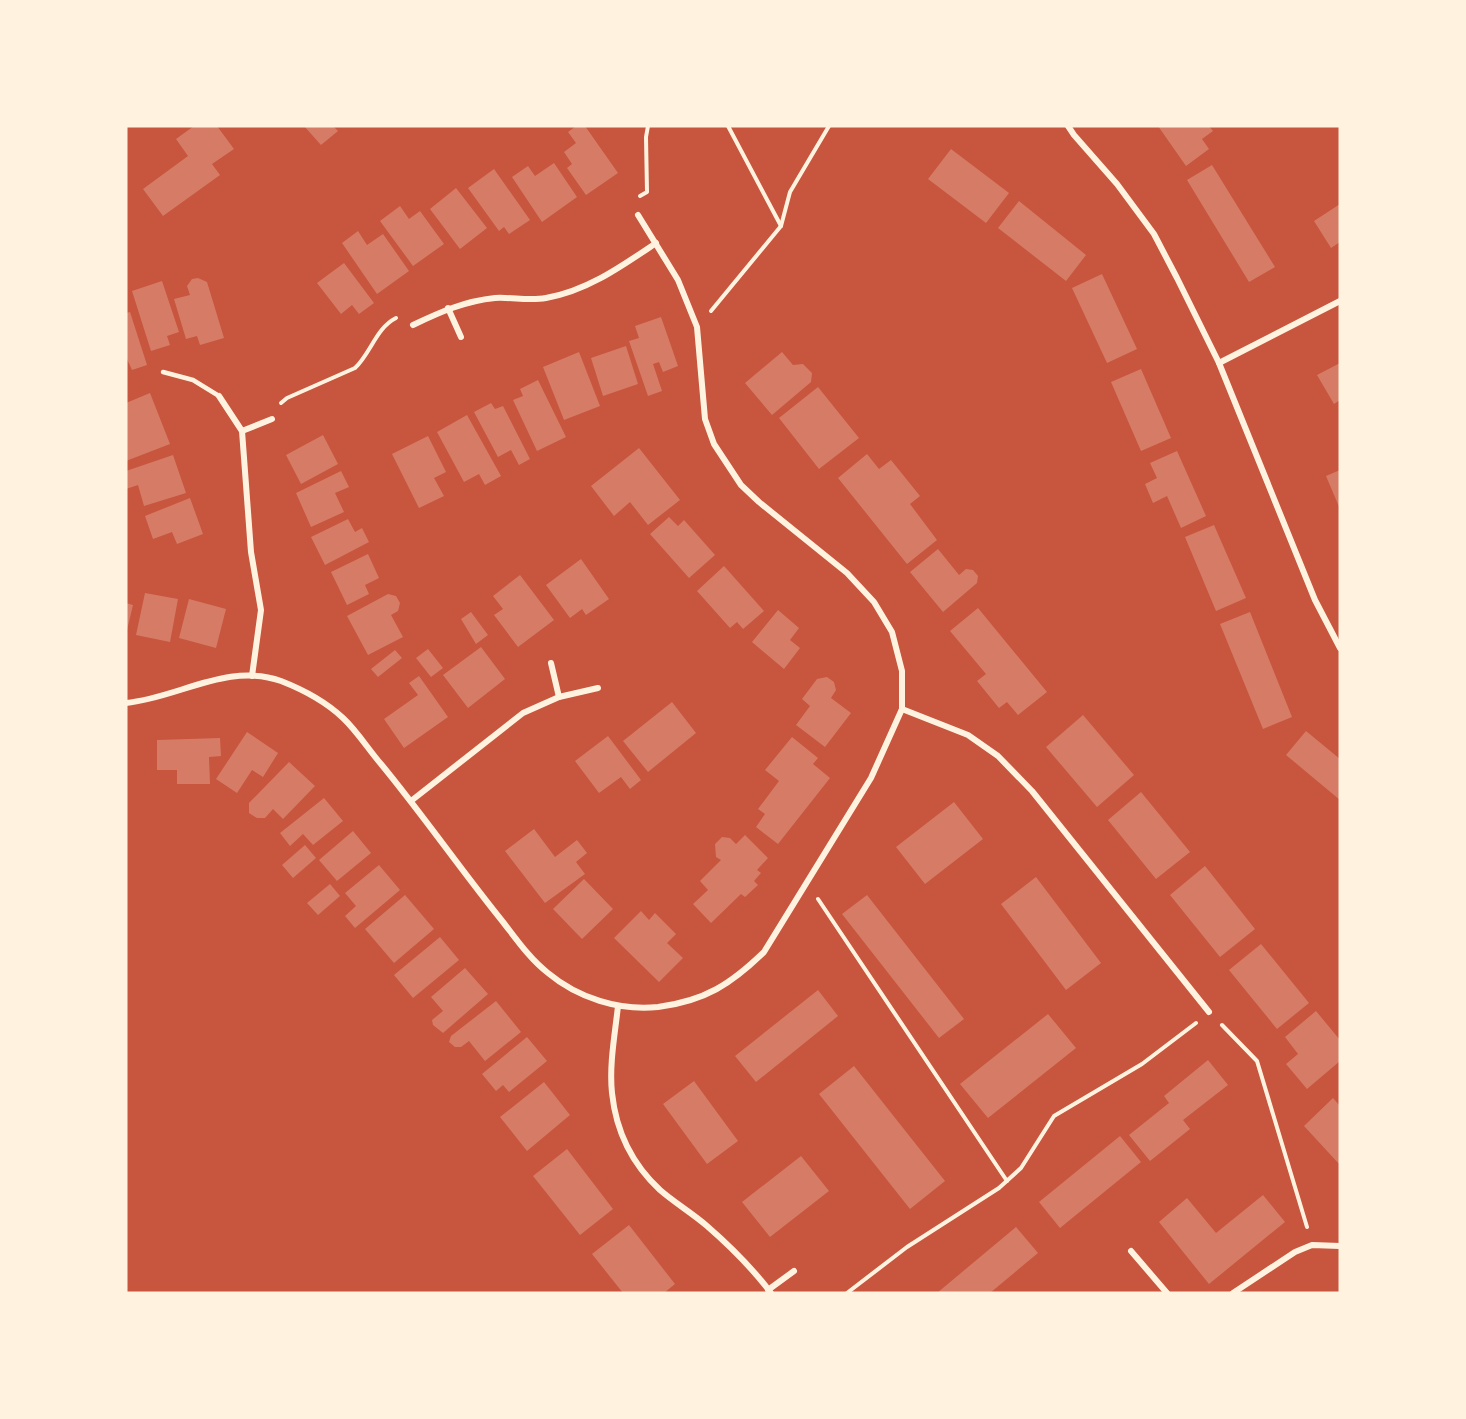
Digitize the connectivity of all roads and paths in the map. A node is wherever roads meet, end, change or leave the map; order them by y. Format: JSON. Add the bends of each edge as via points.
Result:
{"nodes":[{"id":1,"x":648,"y":126,"type":"edge"},
{"id":2,"x":728,"y":126,"type":"edge"},
{"id":3,"x":830,"y":126,"type":"edge"},
{"id":4,"x":1068,"y":126,"type":"edge"},
{"id":5,"x":638,"y":215,"type":"joint"},
{"id":6,"x":782,"y":226,"type":"junction"},
{"id":7,"x":656,"y":243,"type":"junction"},
{"id":8,"x":1340,"y":301,"type":"edge"},
{"id":9,"x":448,"y":308,"type":"junction"},
{"id":10,"x":413,"y":325,"type":"joint"},
{"id":11,"x":697,"y":327,"type":"junction"},
{"id":12,"x":461,"y":337,"type":"dead end"},
{"id":13,"x":1219,"y":363,"type":"junction"},
{"id":14,"x":162,"y":372,"type":"dead end"},
{"id":15,"x":219,"y":396,"type":"joint"},
{"id":16,"x":272,"y":419,"type":"joint"},
{"id":17,"x":242,"y":431,"type":"junction"},
{"id":18,"x":1340,"y":648,"type":"edge"},
{"id":19,"x":551,"y":663,"type":"dead end"},
{"id":20,"x":252,"y":676,"type":"junction"},
{"id":21,"x":598,"y":688,"type":"dead end"},
{"id":22,"x":559,"y":697,"type":"junction"},
{"id":23,"x":126,"y":703,"type":"edge"},
{"id":24,"x":902,"y":709,"type":"junction"},
{"id":25,"x":411,"y":801,"type":"junction"},
{"id":26,"x":807,"y":884,"type":"junction"},
{"id":27,"x":618,"y":1006,"type":"junction"},
{"id":28,"x":1209,"y":1012,"type":"junction"},
{"id":29,"x":1007,"y":1181,"type":"junction"},
{"id":30,"x":1312,"y":1245,"type":"junction"},
{"id":31,"x":1340,"y":1246,"type":"edge"},
{"id":32,"x":1131,"y":1251,"type":"dead end"},
{"id":33,"x":794,"y":1271,"type":"dead end"},
{"id":34,"x":770,"y":1292,"type":"edge"},
{"id":35,"x":848,"y":1293,"type":"edge"},
{"id":36,"x":1167,"y":1293,"type":"edge"},
{"id":37,"x":1233,"y":1293,"type":"edge"}],
"edges":[{"from":1,"to":5,"type":"path","via":[[647,192],[630,203]]},
{"from":2,"to":6,"type":"path"},
{"from":3,"to":6,"type":"path","via":[[790,192]]},
{"from":4,"to":13,"type":"street","via":[[1154,234]]},
{"from":5,"to":7,"type":"street"},
{"from":6,"to":11,"type":"path"},
{"from":7,"to":9,"type":"street","via":[[600,279],[566,293],[544,298],[497,298]]},
{"from":7,"to":11,"type":"street","via":[[678,280]]},
{"from":8,"to":13,"type":"street"},
{"from":9,"to":10,"type":"street"},
{"from":9,"to":12,"type":"street"},
{"from":10,"to":16,"type":"path","via":[[404,330],[397,318],[388,322],[355,368],[287,398],[280,404],[283,417]]},
{"from":11,"to":24,"type":"street","via":[[705,419],[714,444],[741,485],[847,573],[874,602],[892,632],[902,672]]},
{"from":13,"to":18,"type":"street","via":[[1316,600]]},
{"from":14,"to":15,"type":"lane","via":[[193,380]]},
{"from":15,"to":17,"type":"street"},
{"from":16,"to":17,"type":"street"},
{"from":17,"to":20,"type":"street","via":[[251,552],[261,610]]},
{"from":19,"to":22,"type":"street"},
{"from":20,"to":23,"type":"street","via":[[228,676],[157,698]]},
{"from":20,"to":25,"type":"street","via":[[278,680],[324,702],[344,719]]},
{"from":21,"to":22,"type":"street"},
{"from":22,"to":25,"type":"street","via":[[523,713]]},
{"from":24,"to":26,"type":"street","via":[[871,778]]},
{"from":24,"to":28,"type":"street","via":[[968,735],[998,756],[1032,791]]},
{"from":25,"to":27,"type":"street","via":[[532,959],[568,987]]},
{"from":26,"to":27,"type":"street","via":[[764,952],[721,988],[669,1005]]},
{"from":26,"to":29,"type":"path"},
{"from":27,"to":34,"type":"street","via":[[612,1091],[616,1120],[626,1146],[661,1191],[734,1251]]},
{"from":28,"to":29,"type":"path","via":[[1142,1064],[1054,1116],[1031,1155]]},
{"from":28,"to":30,"type":"path","via":[[1257,1061]]},
{"from":29,"to":35,"type":"path","via":[[907,1246]]},
{"from":30,"to":31,"type":"street"},
{"from":30,"to":37,"type":"street"},
{"from":32,"to":36,"type":"street"},
{"from":33,"to":34,"type":"street"}]}
